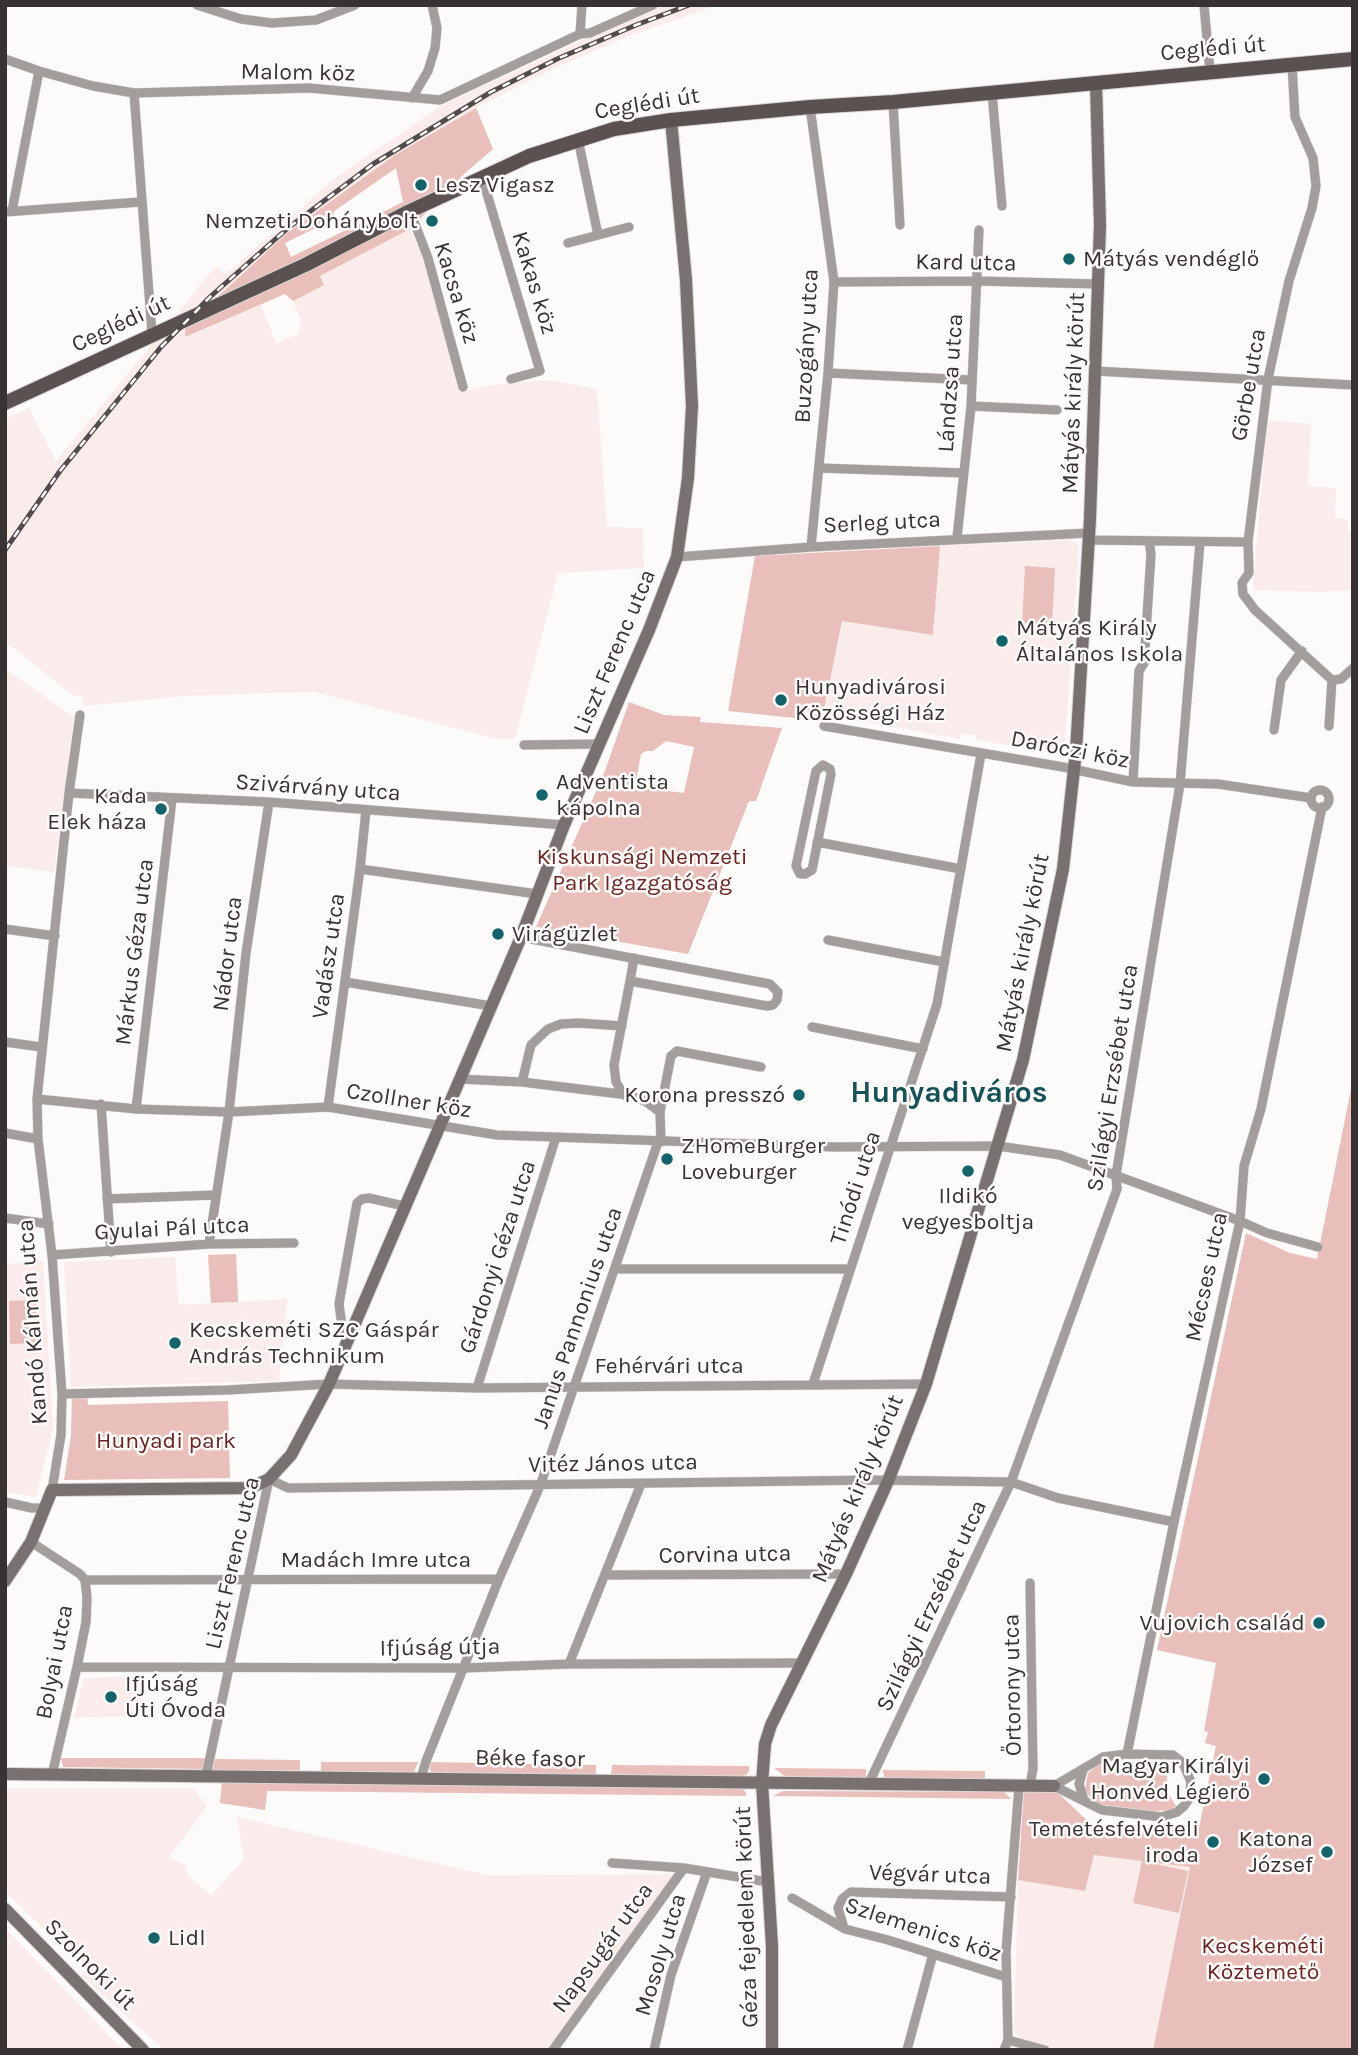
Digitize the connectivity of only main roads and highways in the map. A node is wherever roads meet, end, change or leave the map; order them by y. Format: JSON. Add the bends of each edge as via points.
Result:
{"nodes":[{"id":1,"x":1353,"y":59,"type":"edge"},
{"id":2,"x":5,"y":403,"type":"edge"}],
"edges":[{"from":1,"to":2,"type":"main road","name":"Ceglédi út","via":[[671,120],[578,139],[482,177],[305,265]]}]}
